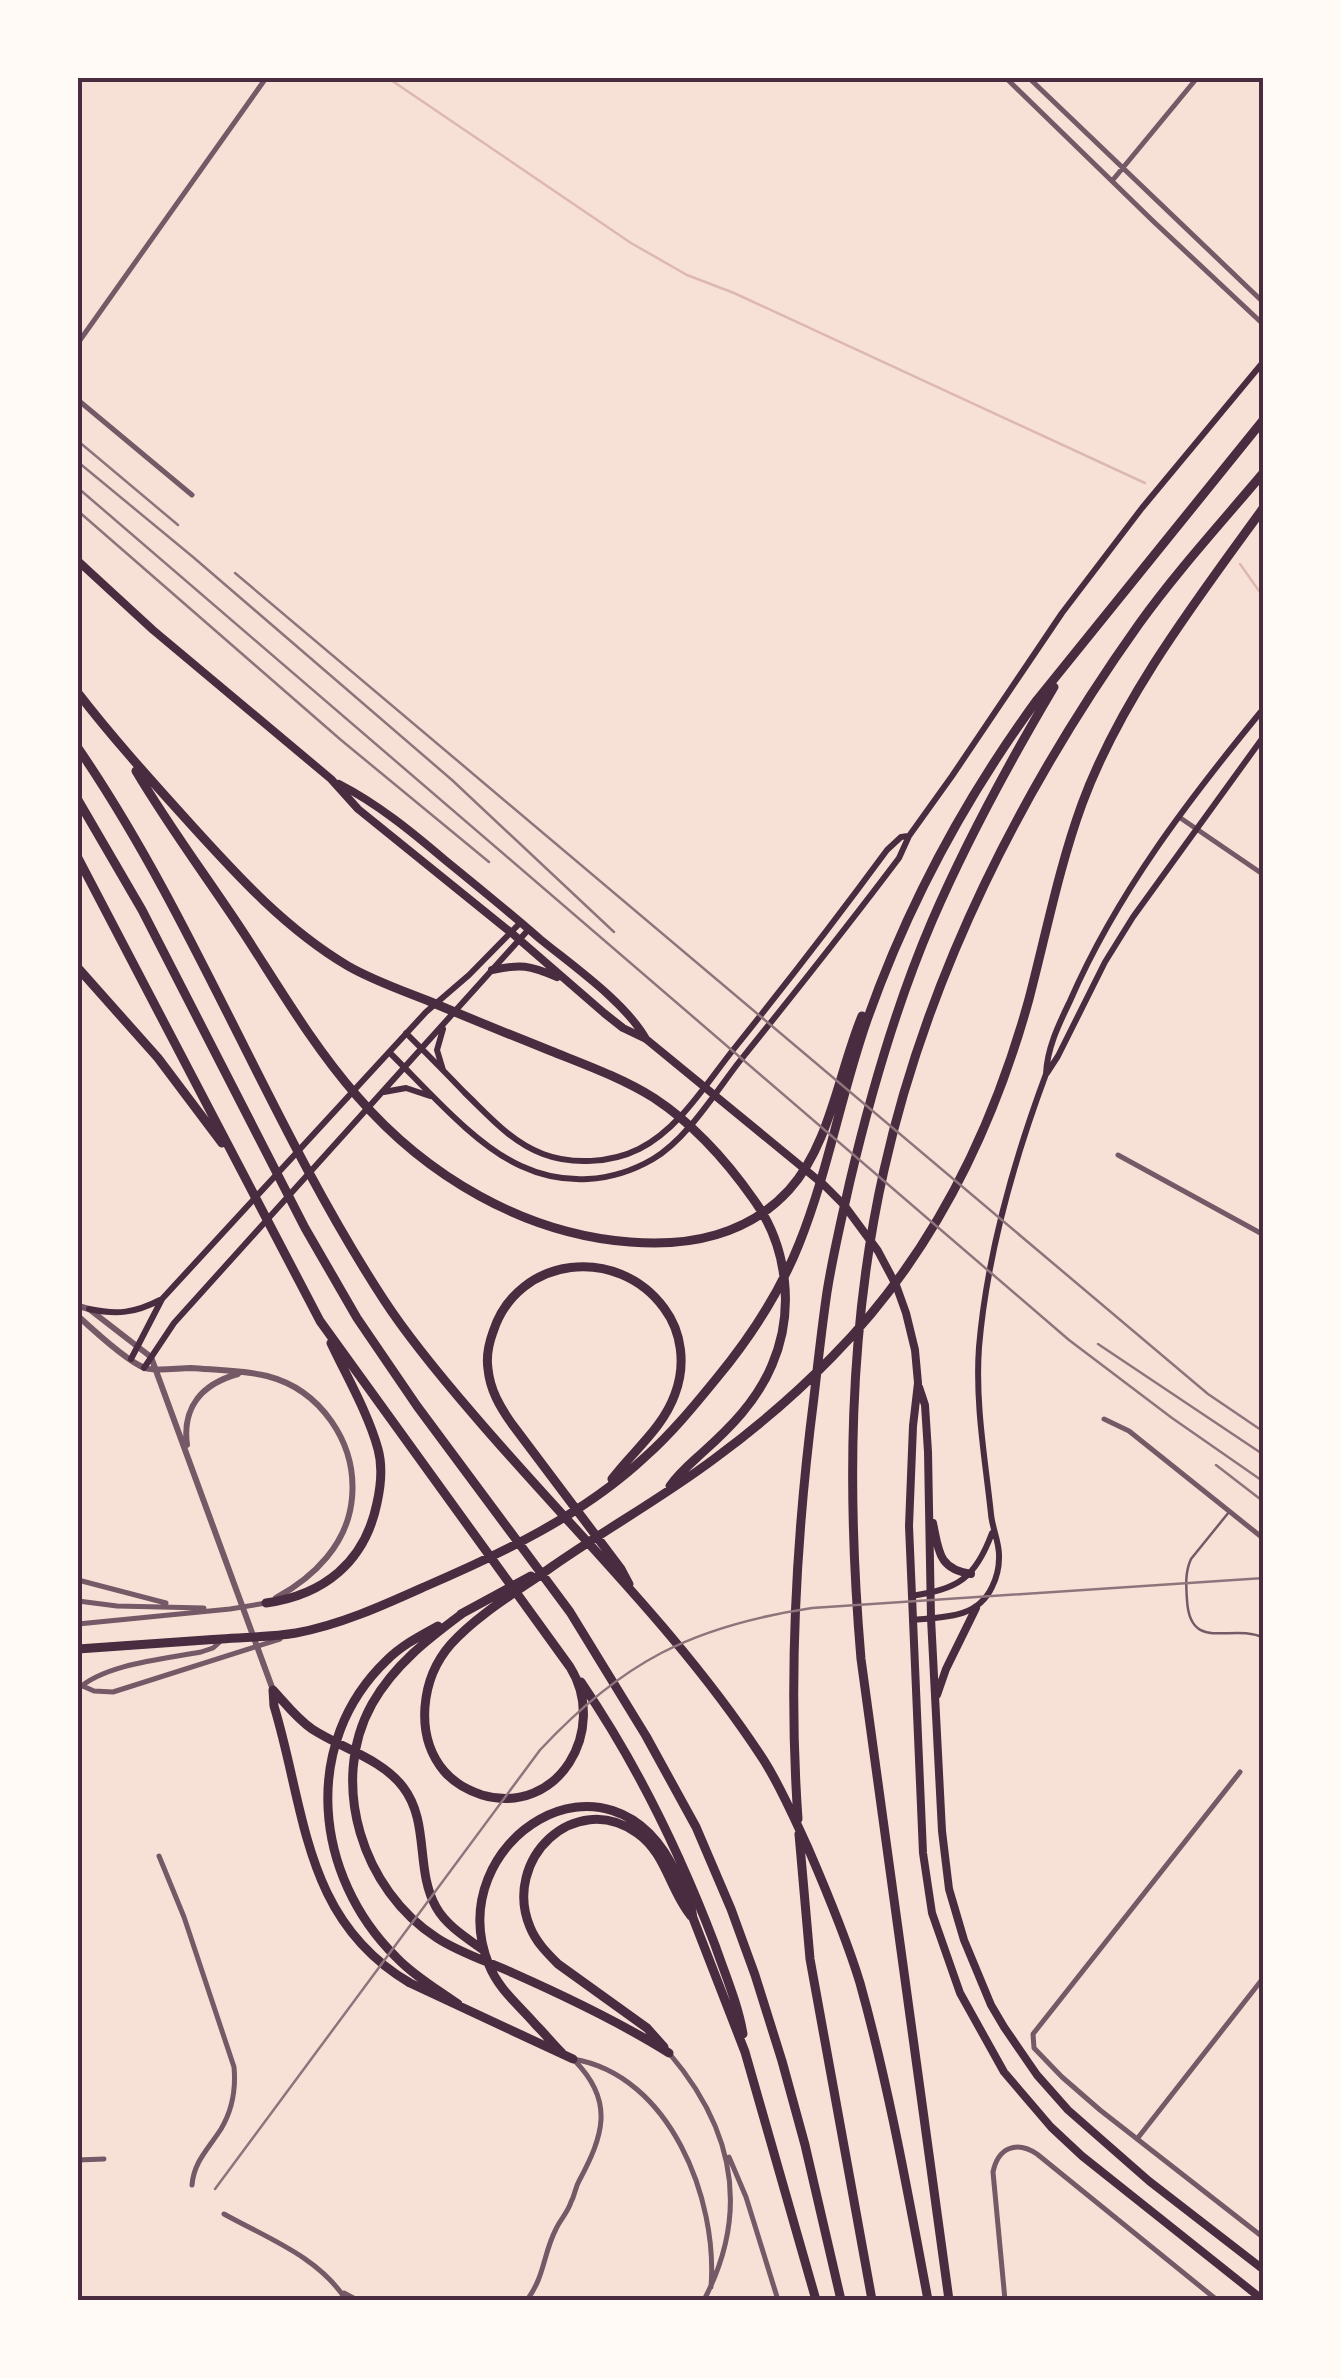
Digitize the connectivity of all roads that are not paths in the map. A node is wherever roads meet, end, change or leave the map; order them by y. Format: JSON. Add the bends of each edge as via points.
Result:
{"nodes":[{"id":1,"x":266,"y":78,"type":"edge"},
{"id":2,"x":1006,"y":78,"type":"edge"},
{"id":3,"x":1029,"y":78,"type":"edge"},
{"id":4,"x":1197,"y":78,"type":"edge"},
{"id":5,"x":1122,"y":169,"type":"junction"},
{"id":6,"x":1112,"y":181,"type":"junction"},
{"id":7,"x":1218,"y":260,"type":"junction"},
{"id":8,"x":1206,"y":272,"type":"junction"},
{"id":9,"x":1264,"y":303,"type":"edge"},
{"id":10,"x":1264,"y":326,"type":"edge"},
{"id":11,"x":78,"y":343,"type":"edge"},
{"id":12,"x":1264,"y":360,"type":"edge"},
{"id":13,"x":78,"y":400,"type":"edge"},
{"id":14,"x":1264,"y":418,"type":"edge"},
{"id":15,"x":1264,"y":472,"type":"edge"},
{"id":16,"x":192,"y":495,"type":"dead end"},
{"id":17,"x":1264,"y":507,"type":"edge"},
{"id":18,"x":78,"y":561,"type":"edge"},
{"id":19,"x":1067,"y":663,"type":"junction"},
{"id":20,"x":78,"y":693,"type":"edge"},
{"id":21,"x":1264,"y":708,"type":"edge"},
{"id":22,"x":1264,"y":736,"type":"edge"},
{"id":23,"x":78,"y":748,"type":"edge"},
{"id":24,"x":128,"y":755,"type":"junction"},
{"id":25,"x":330,"y":780,"type":"junction"},
{"id":26,"x":78,"y":800,"type":"edge"},
{"id":27,"x":1179,"y":817,"type":"junction"},
{"id":28,"x":1195,"y":828,"type":"junction"},
{"id":29,"x":909,"y":836,"type":"junction"},
{"id":30,"x":78,"y":858,"type":"edge"},
{"id":31,"x":1264,"y":875,"type":"edge"},
{"id":32,"x":525,"y":926,"type":"junction"},
{"id":33,"x":510,"y":933,"type":"junction"},
{"id":34,"x":519,"y":940,"type":"junction"},
{"id":35,"x":888,"y":964,"type":"junction"},
{"id":36,"x":78,"y":968,"type":"edge"},
{"id":37,"x":492,"y":970,"type":"junction"},
{"id":38,"x":565,"y":981,"type":"junction"},
{"id":39,"x":445,"y":1023,"type":"junction"},
{"id":40,"x":406,"y":1034,"type":"junction"},
{"id":41,"x":646,"y":1039,"type":"junction"},
{"id":42,"x":422,"y":1049,"type":"junction"},
{"id":43,"x":388,"y":1052,"type":"junction"},
{"id":44,"x":405,"y":1067,"type":"junction"},
{"id":45,"x":444,"y":1071,"type":"junction"},
{"id":46,"x":1046,"y":1074,"type":"junction"},
{"id":47,"x":379,"y":1094,"type":"junction"},
{"id":48,"x":440,"y":1102,"type":"junction"},
{"id":49,"x":1118,"y":1155,"type":"dead end"},
{"id":50,"x":234,"y":1156,"type":"junction"},
{"id":51,"x":1264,"y":1235,"type":"edge"},
{"id":52,"x":162,"y":1300,"type":"junction"},
{"id":53,"x":78,"y":1306,"type":"edge"},
{"id":54,"x":89,"y":1309,"type":"junction"},
{"id":55,"x":78,"y":1316,"type":"edge"},
{"id":56,"x":320,"y":1321,"type":"junction"},
{"id":57,"x":138,"y":1347,"type":"junction"},
{"id":58,"x":151,"y":1358,"type":"junction"},
{"id":59,"x":131,"y":1359,"type":"junction"},
{"id":60,"x":144,"y":1368,"type":"junction"},
{"id":61,"x":156,"y":1369,"type":"junction"},
{"id":62,"x":244,"y":1372,"type":"junction"},
{"id":63,"x":918,"y":1382,"type":"junction"},
{"id":64,"x":1104,"y":1418,"type":"dead end"},
{"id":65,"x":189,"y":1457,"type":"junction"},
{"id":66,"x":604,"y":1489,"type":"junction"},
{"id":67,"x":666,"y":1492,"type":"junction"},
{"id":68,"x":930,"y":1504,"type":"junction"},
{"id":69,"x":1229,"y":1512,"type":"junction"},
{"id":70,"x":993,"y":1532,"type":"junction"},
{"id":71,"x":1264,"y":1539,"type":"edge"},
{"id":72,"x":566,"y":1558,"type":"junction"},
{"id":73,"x":620,"y":1573,"type":"junction"},
{"id":74,"x":970,"y":1574,"type":"junction"},
{"id":75,"x":78,"y":1580,"type":"edge"},
{"id":76,"x":931,"y":1594,"type":"junction"},
{"id":77,"x":911,"y":1596,"type":"junction"},
{"id":78,"x":78,"y":1601,"type":"edge"},
{"id":79,"x":266,"y":1603,"type":"junction"},
{"id":80,"x":176,"y":1606,"type":"junction"},
{"id":81,"x":976,"y":1608,"type":"junction"},
{"id":82,"x":216,"y":1610,"type":"junction"},
{"id":83,"x":463,"y":1613,"type":"junction"},
{"id":84,"x":931,"y":1618,"type":"junction"},
{"id":85,"x":912,"y":1620,"type":"junction"},
{"id":86,"x":78,"y":1624,"type":"edge"},
{"id":87,"x":296,"y":1633,"type":"junction"},
{"id":88,"x":224,"y":1638,"type":"junction"},
{"id":89,"x":1264,"y":1638,"type":"edge"},
{"id":90,"x":78,"y":1649,"type":"edge"},
{"id":91,"x":572,"y":1670,"type":"junction"},
{"id":92,"x":78,"y":1687,"type":"edge"},
{"id":93,"x":272,"y":1689,"type":"junction"},
{"id":94,"x":934,"y":1704,"type":"junction"},
{"id":95,"x":1240,"y":1772,"type":"dead end"},
{"id":96,"x":159,"y":1856,"type":"dead end"},
{"id":97,"x":694,"y":1918,"type":"junction"},
{"id":98,"x":516,"y":1974,"type":"junction"},
{"id":99,"x":1264,"y":1978,"type":"edge"},
{"id":100,"x":458,"y":2004,"type":"junction"},
{"id":101,"x":745,"y":2052,"type":"junction"},
{"id":102,"x":562,"y":2053,"type":"junction"},
{"id":103,"x":669,"y":2053,"type":"junction"},
{"id":104,"x":573,"y":2059,"type":"junction"},
{"id":105,"x":1137,"y":2138,"type":"junction"},
{"id":106,"x":725,"y":2150,"type":"junction"},
{"id":107,"x":78,"y":2160,"type":"edge"},
{"id":108,"x":104,"y":2160,"type":"dead end"},
{"id":109,"x":192,"y":2184,"type":"dead end"},
{"id":110,"x":224,"y":2214,"type":"dead end"},
{"id":111,"x":1264,"y":2238,"type":"edge"},
{"id":112,"x":1264,"y":2270,"type":"edge"},
{"id":113,"x":705,"y":2295,"type":"edge"},
{"id":114,"x":345,"y":2297,"type":"edge"},
{"id":115,"x":357,"y":2300,"type":"edge"},
{"id":116,"x":527,"y":2300,"type":"edge"},
{"id":117,"x":778,"y":2300,"type":"edge"},
{"id":118,"x":816,"y":2300,"type":"edge"},
{"id":119,"x":840,"y":2300,"type":"edge"},
{"id":120,"x":872,"y":2300,"type":"edge"},
{"id":121,"x":928,"y":2300,"type":"edge"},
{"id":122,"x":949,"y":2300,"type":"edge"},
{"id":123,"x":1004,"y":2300,"type":"edge"},
{"id":124,"x":1217,"y":2300,"type":"edge"},
{"id":125,"x":1264,"y":2300,"type":"edge"}],
"edges":[{"from":1,"to":11,"type":"street"},
{"from":2,"to":6,"type":"street"},
{"from":3,"to":5,"type":"street"},
{"from":4,"to":5,"type":"street"},
{"from":5,"to":6,"type":"street"},
{"from":5,"to":7,"type":"street"},
{"from":6,"to":8,"type":"street"},
{"from":7,"to":8,"type":"street"},
{"from":7,"to":9,"type":"street"},
{"from":8,"to":10,"type":"street"},
{"from":12,"to":29,"type":"main road","via":[[1094,570]]},
{"from":13,"to":16,"type":"street"},
{"from":14,"to":19,"type":"highway"},
{"from":15,"to":122,"type":"highway","via":[[1141,621],[1013,828],[942,982],[874,1221],[854,1405],[855,1588]]},
{"from":17,"to":67,"type":"highway","via":[[1130,703],[1096,769],[1068,844],[1009,1065],[949,1202],[874,1312],[817,1373]]},
{"from":18,"to":25,"type":"main road"},
{"from":19,"to":35,"type":"highway","via":[[995,760]]},
{"from":19,"to":120,"type":"highway","via":[[970,838],[883,1056],[830,1275],[804,1472],[793,1696],[802,1881]]},
{"from":20,"to":24,"type":"highway"},
{"from":21,"to":27,"type":"main road"},
{"from":22,"to":28,"type":"main road"},
{"from":23,"to":73,"type":"highway","via":[[386,1302],[526,1477]]},
{"from":24,"to":35,"type":"highway","via":[[338,1074],[424,1160],[486,1200],[562,1231],[659,1244],[729,1231],[760,1215],[809,1161]]},
{"from":24,"to":67,"type":"highway","via":[[288,924],[352,968],[654,1099],[740,1178],[778,1246],[784,1280],[778,1350],[737,1420]]},
{"from":25,"to":32,"type":"main road","via":[[409,830]]},
{"from":25,"to":33,"type":"main road"},
{"from":26,"to":119,"type":"highway","via":[[357,1318],[570,1612],[696,1828],[782,2061]]},
{"from":27,"to":28,"type":"street"},
{"from":27,"to":46,"type":"main road","via":[[1102,934],[1056,1032]]},
{"from":28,"to":31,"type":"street"},
{"from":28,"to":46,"type":"main road","via":[[1133,916]]},
{"from":29,"to":45,"type":"main road","via":[[887,850],[678,1118],[637,1150],[587,1161],[545,1155],[502,1130]]},
{"from":29,"to":48,"type":"main road","via":[[779,1014],[681,1135],[654,1158],[594,1179],[537,1172],[492,1148]]},
{"from":30,"to":50,"type":"highway"},
{"from":32,"to":33,"type":"main road"},
{"from":32,"to":34,"type":"main road"},
{"from":32,"to":41,"type":"main road","via":[[613,1001]]},
{"from":33,"to":34,"type":"main road"},
{"from":33,"to":40,"type":"main road"},
{"from":34,"to":37,"type":"main road"},
{"from":34,"to":38,"type":"main road"},
{"from":35,"to":66,"type":"highway","via":[[810,1217],[782,1282],[748,1338],[692,1407],[646,1457]]},
{"from":36,"to":50,"type":"highway"},
{"from":37,"to":38,"type":"main road","via":[[529,966]]},
{"from":37,"to":39,"type":"main road"},
{"from":38,"to":41,"type":"main road"},
{"from":39,"to":42,"type":"main road"},
{"from":39,"to":45,"type":"main road","via":[[437,1050]]},
{"from":40,"to":42,"type":"main road"},
{"from":40,"to":43,"type":"main road"},
{"from":41,"to":63,"type":"main road","via":[[824,1185],[860,1224],[906,1313]]},
{"from":42,"to":44,"type":"main road"},
{"from":42,"to":45,"type":"main road"},
{"from":43,"to":44,"type":"main road"},
{"from":43,"to":52,"type":"main road"},
{"from":44,"to":47,"type":"main road"},
{"from":44,"to":48,"type":"main road"},
{"from":46,"to":70,"type":"main road","via":[[1011,1181],[984,1308],[978,1399]]},
{"from":47,"to":48,"type":"main road","via":[[406,1088]]},
{"from":47,"to":58,"type":"main road"},
{"from":49,"to":51,"type":"street"},
{"from":50,"to":56,"type":"highway"},
{"from":52,"to":54,"type":"main road","via":[[123,1313]]},
{"from":52,"to":57,"type":"main road"},
{"from":53,"to":54,"type":"street"},
{"from":54,"to":57,"type":"street"},
{"from":55,"to":59,"type":"street"},
{"from":56,"to":79,"type":"highway","via":[[378,1450],[379,1494],[366,1536],[346,1566],[309,1592]]},
{"from":56,"to":91,"type":"highway"},
{"from":57,"to":58,"type":"street"},
{"from":57,"to":59,"type":"main road"},
{"from":58,"to":60,"type":"main road"},
{"from":58,"to":61,"type":"street"},
{"from":59,"to":60,"type":"street"},
{"from":60,"to":61,"type":"street"},
{"from":61,"to":62,"type":"street"},
{"from":61,"to":65,"type":"street"},
{"from":62,"to":65,"type":"street","via":[[218,1381],[194,1404],[186,1426]]},
{"from":62,"to":79,"type":"street","via":[[286,1382],[311,1398],[335,1425],[351,1468],[352,1501],[338,1542],[308,1577]]},
{"from":63,"to":68,"type":"main road"},
{"from":63,"to":77,"type":"main road"},
{"from":64,"to":69,"type":"street"},
{"from":65,"to":93,"type":"street"},
{"from":66,"to":73,"type":"highway","via":[[670,1406],[680,1376],[680,1342],[670,1316],[634,1280],[608,1269],[571,1267],[530,1283],[510,1300],[490,1341],[488,1369],[512,1424]]},
{"from":66,"to":87,"type":"highway","via":[[536,1533],[444,1578]]},
{"from":67,"to":72,"type":"highway"},
{"from":68,"to":74,"type":"main road","via":[[942,1560]]},
{"from":68,"to":76,"type":"main road"},
{"from":69,"to":71,"type":"street"},
{"from":69,"to":89,"type":"lane","via":[[1188,1566],[1190,1617],[1207,1634]]},
{"from":70,"to":74,"type":"main road"},
{"from":70,"to":81,"type":"main road","via":[[998,1568]]},
{"from":72,"to":83,"type":"highway"},
{"from":72,"to":91,"type":"highway","via":[[449,1646],[424,1706],[432,1754],[470,1791],[510,1799],[536,1792],[566,1770],[582,1735],[582,1698]]},
{"from":73,"to":121,"type":"highway","via":[[765,1762],[795,1820],[859,1979]]},
{"from":74,"to":76,"type":"main road"},
{"from":75,"to":80,"type":"street"},
{"from":76,"to":77,"type":"main road"},
{"from":76,"to":84,"type":"main road"},
{"from":77,"to":85,"type":"main road"},
{"from":78,"to":80,"type":"street"},
{"from":79,"to":82,"type":"street"},
{"from":80,"to":82,"type":"street"},
{"from":81,"to":84,"type":"main road"},
{"from":81,"to":94,"type":"main road"},
{"from":82,"to":86,"type":"street"},
{"from":83,"to":98,"type":"highway","via":[[406,1658],[366,1716],[353,1778],[356,1817],[381,1881],[400,1906],[438,1939]]},
{"from":83,"to":100,"type":"highway","via":[[406,1644],[374,1673],[343,1721],[328,1766],[332,1842],[350,1894],[395,1957]]},
{"from":84,"to":85,"type":"main road"},
{"from":84,"to":94,"type":"main road"},
{"from":85,"to":125,"type":"main road","via":[[927,1886],[940,1940],[972,2018],[1004,2072],[1050,2127]]},
{"from":87,"to":88,"type":"highway"},
{"from":87,"to":92,"type":"street","via":[[113,1692]]},
{"from":88,"to":90,"type":"highway"},
{"from":88,"to":92,"type":"street","via":[[201,1652],[108,1671]]},
{"from":91,"to":101,"type":"highway","via":[[611,1726],[670,1838],[722,1967]]},
{"from":93,"to":98,"type":"highway","via":[[308,1726],[403,1787],[413,1803],[434,1903],[448,1922]]},
{"from":93,"to":100,"type":"highway","via":[[309,1852],[343,1920],[396,1975]]},
{"from":94,"to":112,"type":"main road","via":[[949,1889],[1004,2028],[1091,2132]]},
{"from":95,"to":105,"type":"street","via":[[1033,2034],[1034,2048],[1062,2077]]},
{"from":96,"to":109,"type":"street","via":[[236,2084],[225,2122],[198,2162]]},
{"from":97,"to":101,"type":"highway"},
{"from":97,"to":102,"type":"highway","via":[[665,1851],[630,1818],[575,1806],[544,1816],[516,1837],[487,1882],[482,1946],[500,1987]]},
{"from":97,"to":103,"type":"highway","via":[[651,1845],[618,1824],[590,1820],[564,1828],[541,1846],[529,1867],[526,1914],[545,1951],[647,2028]]},
{"from":98,"to":103,"type":"highway"},
{"from":99,"to":105,"type":"street"},
{"from":100,"to":102,"type":"highway"},
{"from":101,"to":118,"type":"highway"},
{"from":102,"to":104,"type":"highway"},
{"from":103,"to":106,"type":"street","via":[[699,2092]]},
{"from":104,"to":113,"type":"street","via":[[621,2077],[672,2130],[710,2237]]},
{"from":104,"to":116,"type":"street","via":[[600,2098],[602,2125]]},
{"from":105,"to":111,"type":"street"},
{"from":106,"to":113,"type":"street","via":[[727,2230]]},
{"from":106,"to":117,"type":"street"},
{"from":107,"to":108,"type":"street"},
{"from":110,"to":114,"type":"street","via":[[317,2266]]},
{"from":114,"to":115,"type":"street"},
{"from":123,"to":124,"type":"street","via":[[993,2172],[997,2159],[1018,2146]]}]}
